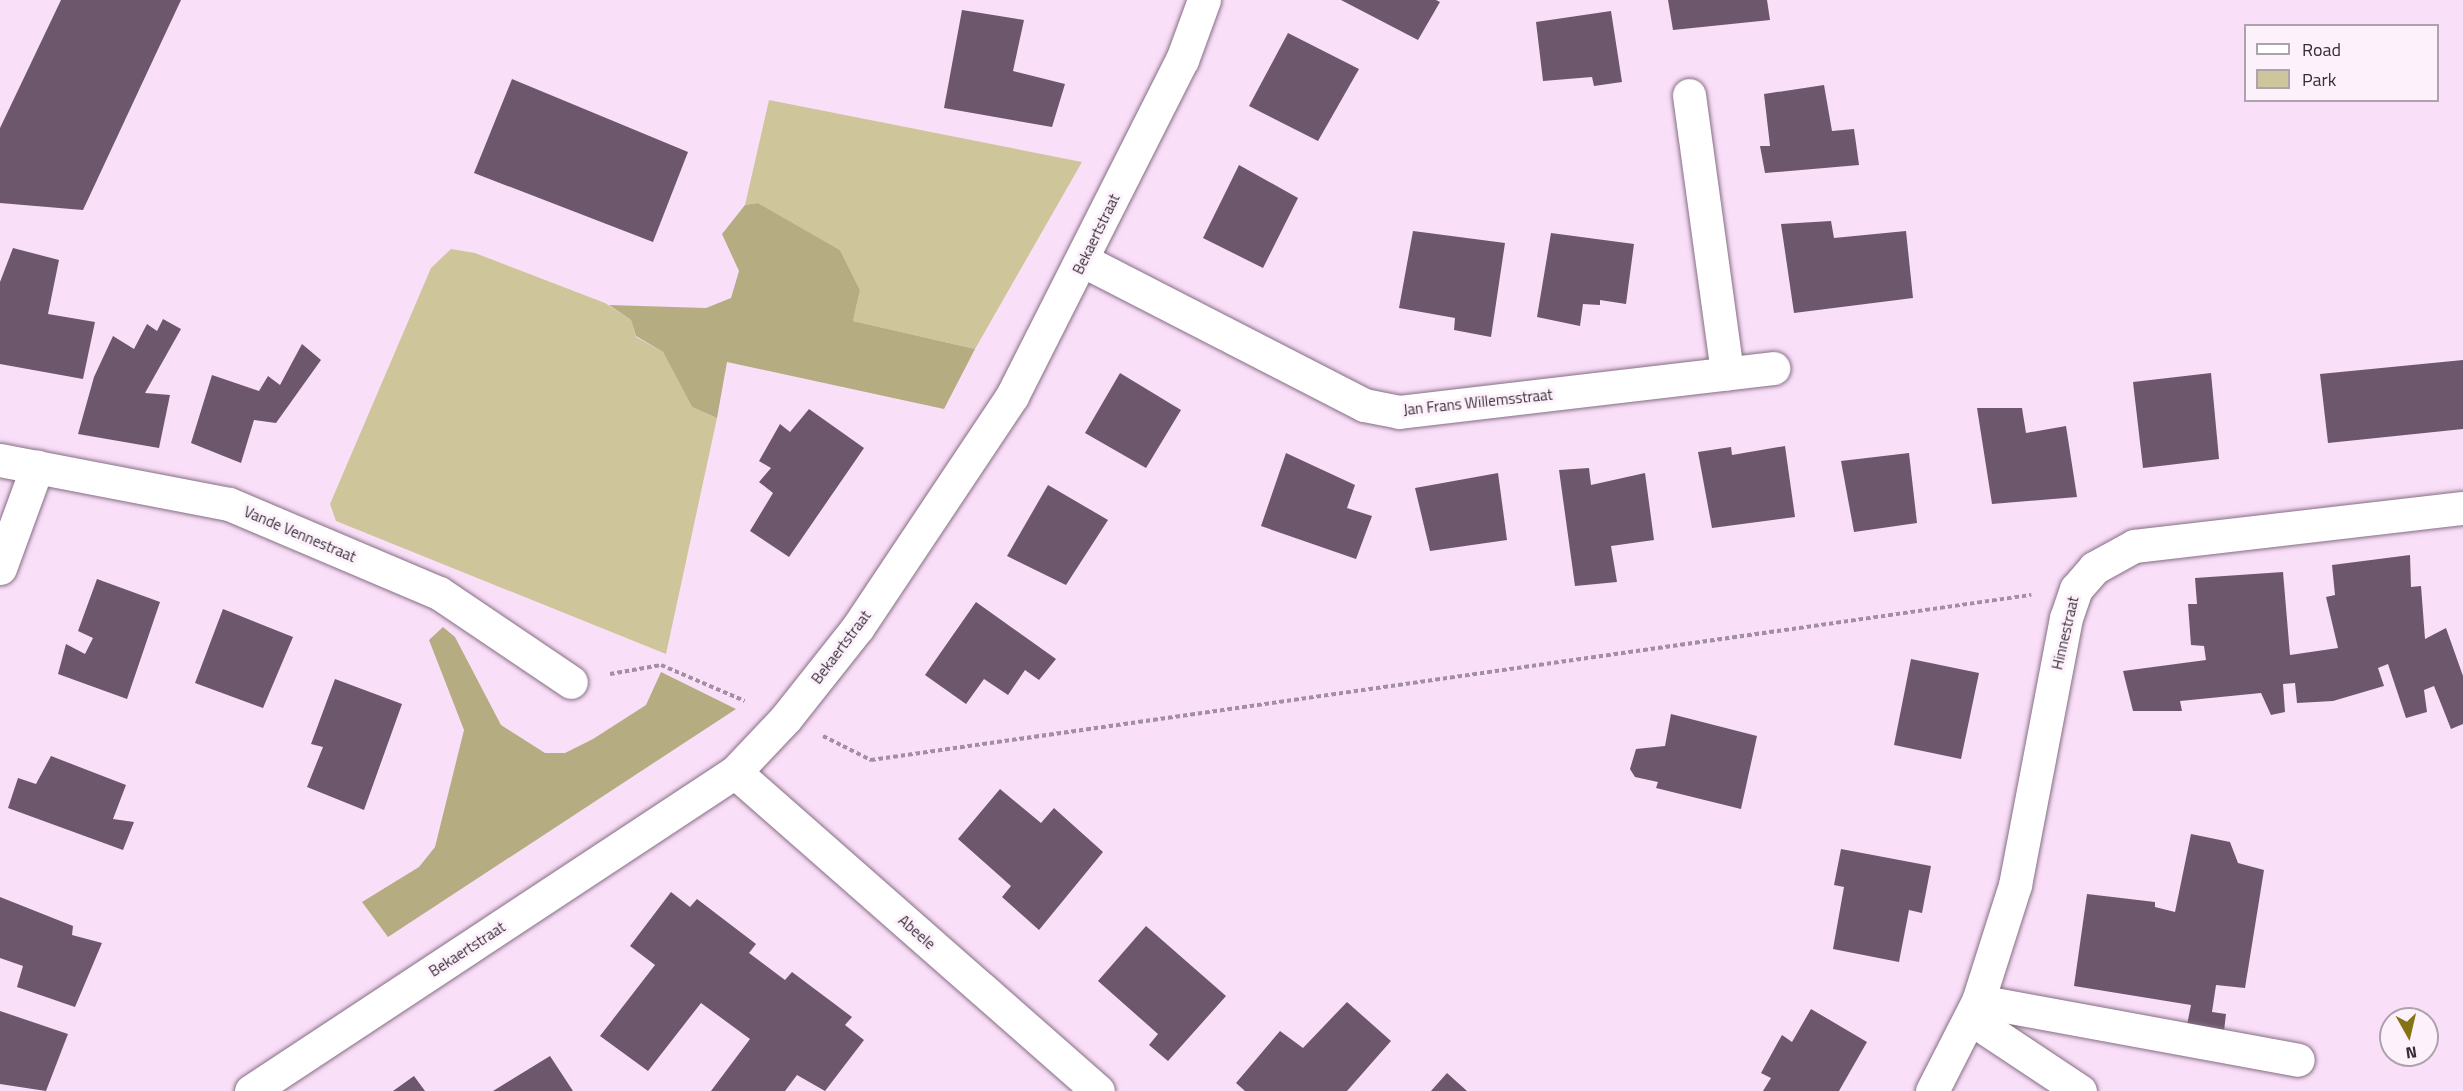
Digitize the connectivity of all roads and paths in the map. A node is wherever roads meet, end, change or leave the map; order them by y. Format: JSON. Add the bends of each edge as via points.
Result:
{"nodes":[{"id":1,"x":1204,"y":0,"type":"edge"},
{"id":2,"x":1689,"y":95,"type":"dead end"},
{"id":3,"x":1084,"y":261,"type":"junction"},
{"id":4,"x":1773,"y":368,"type":"dead end"},
{"id":5,"x":1727,"y":373,"type":"junction"},
{"id":6,"x":0,"y":460,"type":"edge"},
{"id":7,"x":37,"y":467,"type":"junction"},
{"id":8,"x":2463,"y":508,"type":"edge"},
{"id":9,"x":0,"y":567,"type":"edge"},
{"id":10,"x":2076,"y":589,"type":"junction"},
{"id":11,"x":571,"y":682,"type":"joint"},
{"id":12,"x":786,"y":718,"type":"junction"},
{"id":13,"x":735,"y":772,"type":"junction"},
{"id":14,"x":1974,"y":1009,"type":"junction"},
{"id":15,"x":2298,"y":1060,"type":"dead end"},
{"id":16,"x":251,"y":1091,"type":"edge"},
{"id":17,"x":1098,"y":1091,"type":"edge"},
{"id":18,"x":1932,"y":1091,"type":"edge"},
{"id":19,"x":2080,"y":1091,"type":"edge"}],
"edges":[{"from":1,"to":3,"type":"street","name":"Bekaertstraat","via":[[1182,60]]},
{"from":2,"to":5,"type":"street"},
{"from":3,"to":5,"type":"street","name":"Jan Frans Willemsstraat","via":[[1364,405],[1399,412]]},
{"from":3,"to":12,"type":"street","name":"Bekaertstraat","via":[[1012,396],[940,507]]},
{"from":4,"to":5,"type":"street","name":"Jan Frans Willemsstraat"},
{"from":6,"to":7,"type":"street","name":"Vande Vennestraat"},
{"from":7,"to":9,"type":"street"},
{"from":7,"to":11,"type":"street","name":"Vande Vennestraat","via":[[229,504],[439,594]]},
{"from":8,"to":10,"type":"street","name":"Hinnestraat","via":[[2134,546],[2094,568]]},
{"from":10,"to":12,"type":"path","via":[[871,760]]},
{"from":10,"to":14,"type":"street","name":"Hinnestraat","via":[[2066,618],[2015,885]]},
{"from":11,"to":12,"type":"path","via":[[661,665]]},
{"from":12,"to":13,"type":"street","name":"Bekaertstraat"},
{"from":13,"to":16,"type":"street","name":"Bekaertstraat"},
{"from":13,"to":17,"type":"street","name":"Abeele"},
{"from":14,"to":15,"type":"street"},
{"from":14,"to":18,"type":"street","name":"Hinnestraat"},
{"from":14,"to":19,"type":"street"}]}
